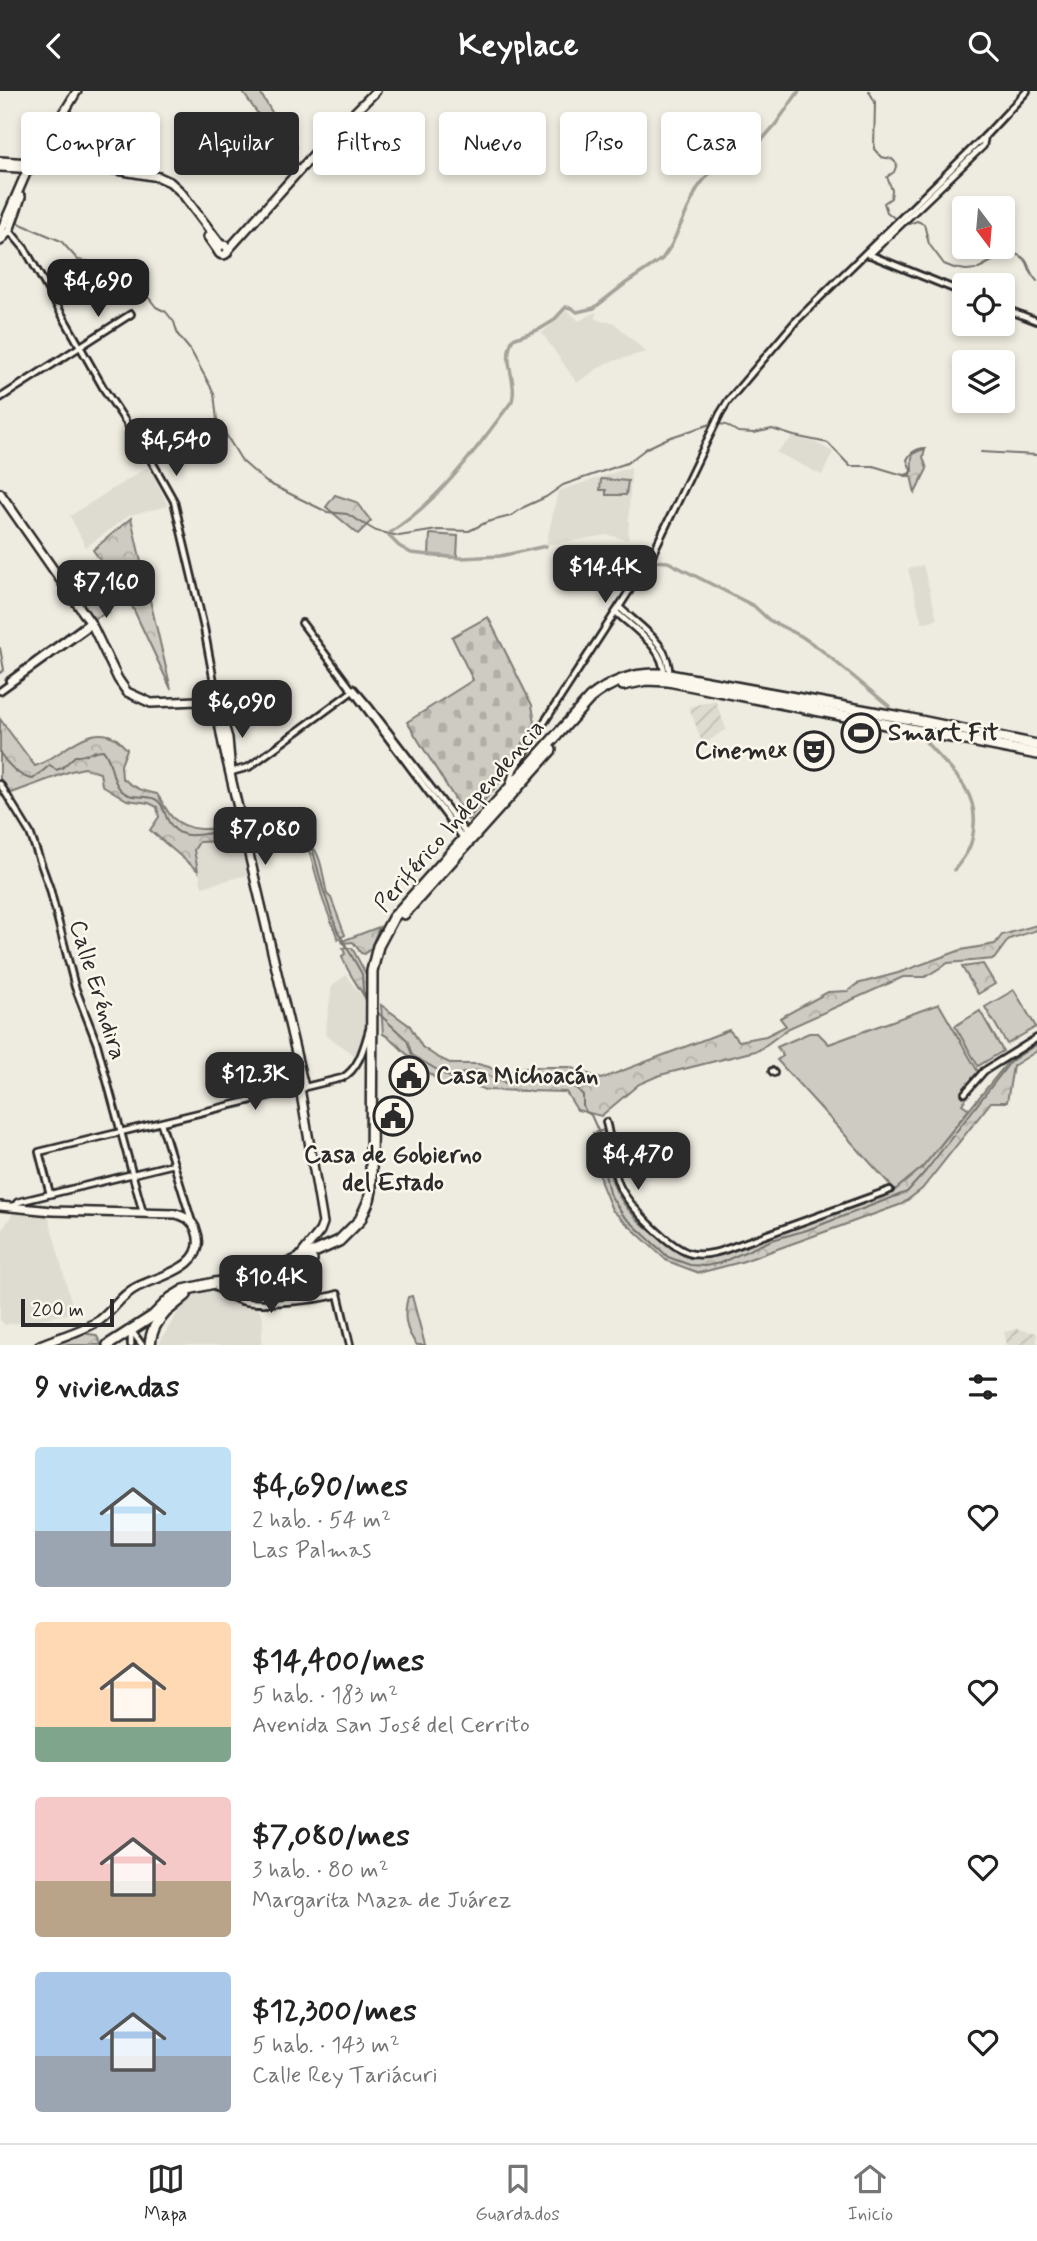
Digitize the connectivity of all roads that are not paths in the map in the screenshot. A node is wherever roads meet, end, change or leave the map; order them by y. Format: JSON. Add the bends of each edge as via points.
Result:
{"nodes":[{"id":1,"x":77,"y":91,"type":"edge"},
{"id":2,"x":373,"y":91,"type":"edge"},
{"id":3,"x":1027,"y":91,"type":"edge"},
{"id":4,"x":64,"y":112,"type":"edge"},
{"id":5,"x":0,"y":161,"type":"edge"},
{"id":6,"x":21,"y":164,"type":"edge"},
{"id":7,"x":21,"y":166,"type":"edge"},
{"id":8,"x":0,"y":167,"type":"edge"},
{"id":9,"x":28,"y":175,"type":"edge"},
{"id":10,"x":134,"y":175,"type":"edge"},
{"id":11,"x":8,"y":224,"type":"edge"},
{"id":12,"x":0,"y":241,"type":"edge"},
{"id":13,"x":866,"y":254,"type":"junction"},
{"id":14,"x":952,"y":288,"type":"edge"},
{"id":15,"x":1015,"y":313,"type":"edge"},
{"id":16,"x":131,"y":314,"type":"dead end"},
{"id":17,"x":1037,"y":321,"type":"edge"},
{"id":18,"x":79,"y":346,"type":"junction"},
{"id":19,"x":0,"y":398,"type":"edge"},
{"id":20,"x":0,"y":493,"type":"edge"},
{"id":21,"x":617,"y":610,"type":"junction"},
{"id":22,"x":91,"y":623,"type":"junction"},
{"id":23,"x":302,"y":623,"type":"dead end"},
{"id":24,"x":727,"y":677,"type":"dead end"},
{"id":25,"x":666,"y":678,"type":"junction"},
{"id":26,"x":711,"y":682,"type":"junction"},
{"id":27,"x":352,"y":689,"type":"junction"},
{"id":28,"x":0,"y":690,"type":"edge"},
{"id":29,"x":219,"y":709,"type":"junction"},
{"id":30,"x":996,"y":729,"type":"dead end"},
{"id":31,"x":1004,"y":739,"type":"junction"},
{"id":32,"x":1037,"y":745,"type":"edge"},
{"id":33,"x":1037,"y":754,"type":"edge"},
{"id":34,"x":230,"y":769,"type":"junction"},
{"id":35,"x":0,"y":784,"type":"edge"},
{"id":36,"x":509,"y":787,"type":"junction"},
{"id":37,"x":467,"y":839,"type":"junction"},
{"id":38,"x":374,"y":1014,"type":"junction"},
{"id":39,"x":1037,"y":1038,"type":"edge"},
{"id":40,"x":302,"y":1088,"type":"junction"},
{"id":41,"x":965,"y":1093,"type":"dead end"},
{"id":42,"x":606,"y":1122,"type":"dead end"},
{"id":43,"x":161,"y":1123,"type":"junction"},
{"id":44,"x":121,"y":1133,"type":"junction"},
{"id":45,"x":174,"y":1164,"type":"junction"},
{"id":46,"x":133,"y":1174,"type":"junction"},
{"id":47,"x":890,"y":1190,"type":"dead end"},
{"id":48,"x":50,"y":1194,"type":"junction"},
{"id":49,"x":0,"y":1206,"type":"edge"},
{"id":50,"x":14,"y":1206,"type":"junction"},
{"id":51,"x":144,"y":1214,"type":"junction"},
{"id":52,"x":192,"y":1222,"type":"junction"},
{"id":53,"x":297,"y":1261,"type":"junction"},
{"id":54,"x":233,"y":1292,"type":"junction"},
{"id":55,"x":164,"y":1314,"type":"junction"},
{"id":56,"x":132,"y":1336,"type":"edge"},
{"id":57,"x":40,"y":1345,"type":"edge"},
{"id":58,"x":108,"y":1345,"type":"edge"},
{"id":59,"x":116,"y":1345,"type":"edge"},
{"id":60,"x":142,"y":1345,"type":"edge"},
{"id":61,"x":150,"y":1345,"type":"edge"},
{"id":62,"x":350,"y":1345,"type":"edge"}],
"edges":[{"from":1,"to":4,"type":"main road"},
{"from":2,"to":10,"type":"main road","via":[[223,248],[178,195],[162,182]]},
{"from":3,"to":13,"type":"street","via":[[981,144]]},
{"from":5,"to":6,"type":"main road"},
{"from":7,"to":8,"type":"main road"},
{"from":9,"to":11,"type":"main road"},
{"from":11,"to":12,"type":"main road"},
{"from":11,"to":18,"type":"street"},
{"from":13,"to":14,"type":"street"},
{"from":13,"to":21,"type":"street","via":[[795,322],[724,407],[650,559]]},
{"from":15,"to":17,"type":"street"},
{"from":16,"to":18,"type":"street"},
{"from":18,"to":19,"type":"street"},
{"from":18,"to":29,"type":"street","via":[[175,506]]},
{"from":20,"to":22,"type":"main road"},
{"from":21,"to":25,"type":"street","via":[[665,651],[669,662]]},
{"from":21,"to":36,"type":"street","via":[[514,769]]},
{"from":22,"to":28,"type":"street"},
{"from":22,"to":29,"type":"main road","via":[[127,692],[151,703],[197,701]]},
{"from":23,"to":27,"type":"street"},
{"from":24,"to":26,"type":"highway"},
{"from":25,"to":26,"type":"highway","name":"Periférico Independencia"},
{"from":25,"to":33,"type":"highway","name":"Periférico Independencia"},
{"from":25,"to":36,"type":"highway","name":"Periférico Independencia","via":[[644,673],[603,688]]},
{"from":25,"to":37,"type":"highway","name":"Periférico Independencia","via":[[629,683],[594,702]]},
{"from":26,"to":31,"type":"highway","name":"Periférico Independencia"},
{"from":27,"to":34,"type":"street","via":[[243,770]]},
{"from":27,"to":37,"type":"street"},
{"from":29,"to":34,"type":"main road"},
{"from":29,"to":34,"type":"main road"},
{"from":30,"to":31,"type":"highway"},
{"from":31,"to":32,"type":"highway","name":"Periférico Independencia"},
{"from":34,"to":40,"type":"main road"},
{"from":35,"to":44,"type":"street","name":"Calle Eréndira","via":[[38,854]]},
{"from":36,"to":37,"type":"highway","name":"Periférico Independencia"},
{"from":37,"to":38,"type":"highway","name":"Periférico Independencia","via":[[385,930],[372,971]]},
{"from":38,"to":40,"type":"street","via":[[352,1072]]},
{"from":38,"to":53,"type":"highway","name":"Periférico Independencia","via":[[369,1200],[345,1237]]},
{"from":38,"to":54,"type":"highway","name":"Periférico Independencia","via":[[375,1172],[367,1216],[335,1248],[276,1278]]},
{"from":39,"to":41,"type":"street","via":[[984,1071]]},
{"from":40,"to":43,"type":"street"},
{"from":40,"to":53,"type":"main road","via":[[323,1223]]},
{"from":42,"to":47,"type":"street","via":[[617,1179],[626,1198],[676,1247],[692,1254],[712,1254]]},
{"from":43,"to":44,"type":"street"},
{"from":43,"to":45,"type":"street"},
{"from":44,"to":46,"type":"street","name":"Calle Eréndira"},
{"from":44,"to":48,"type":"street","via":[[39,1152]]},
{"from":45,"to":46,"type":"street"},
{"from":45,"to":52,"type":"street"},
{"from":46,"to":48,"type":"street"},
{"from":46,"to":51,"type":"street","name":"Calle Eréndira"},
{"from":48,"to":50,"type":"street"},
{"from":49,"to":50,"type":"main road"},
{"from":50,"to":51,"type":"main road"},
{"from":51,"to":52,"type":"main road","via":[[176,1214]]},
{"from":52,"to":57,"type":"main road","via":[[198,1237],[196,1252],[181,1268],[137,1287],[98,1321]]},
{"from":53,"to":56,"type":"highway","name":"Periférico Independencia","via":[[256,1279],[184,1290]]},
{"from":54,"to":55,"type":"highway","name":"Periférico Independencia","via":[[217,1288],[183,1296]]},
{"from":54,"to":62,"type":"street","via":[[243,1302],[338,1294]]},
{"from":55,"to":56,"type":"highway","name":"Periférico Independencia"},
{"from":55,"to":61,"type":"highway","via":[[151,1334]]},
{"from":56,"to":58,"type":"highway","name":"Periférico Independencia"},
{"from":56,"to":59,"type":"highway","name":"Periférico Independencia"},
{"from":56,"to":60,"type":"street"}]}
